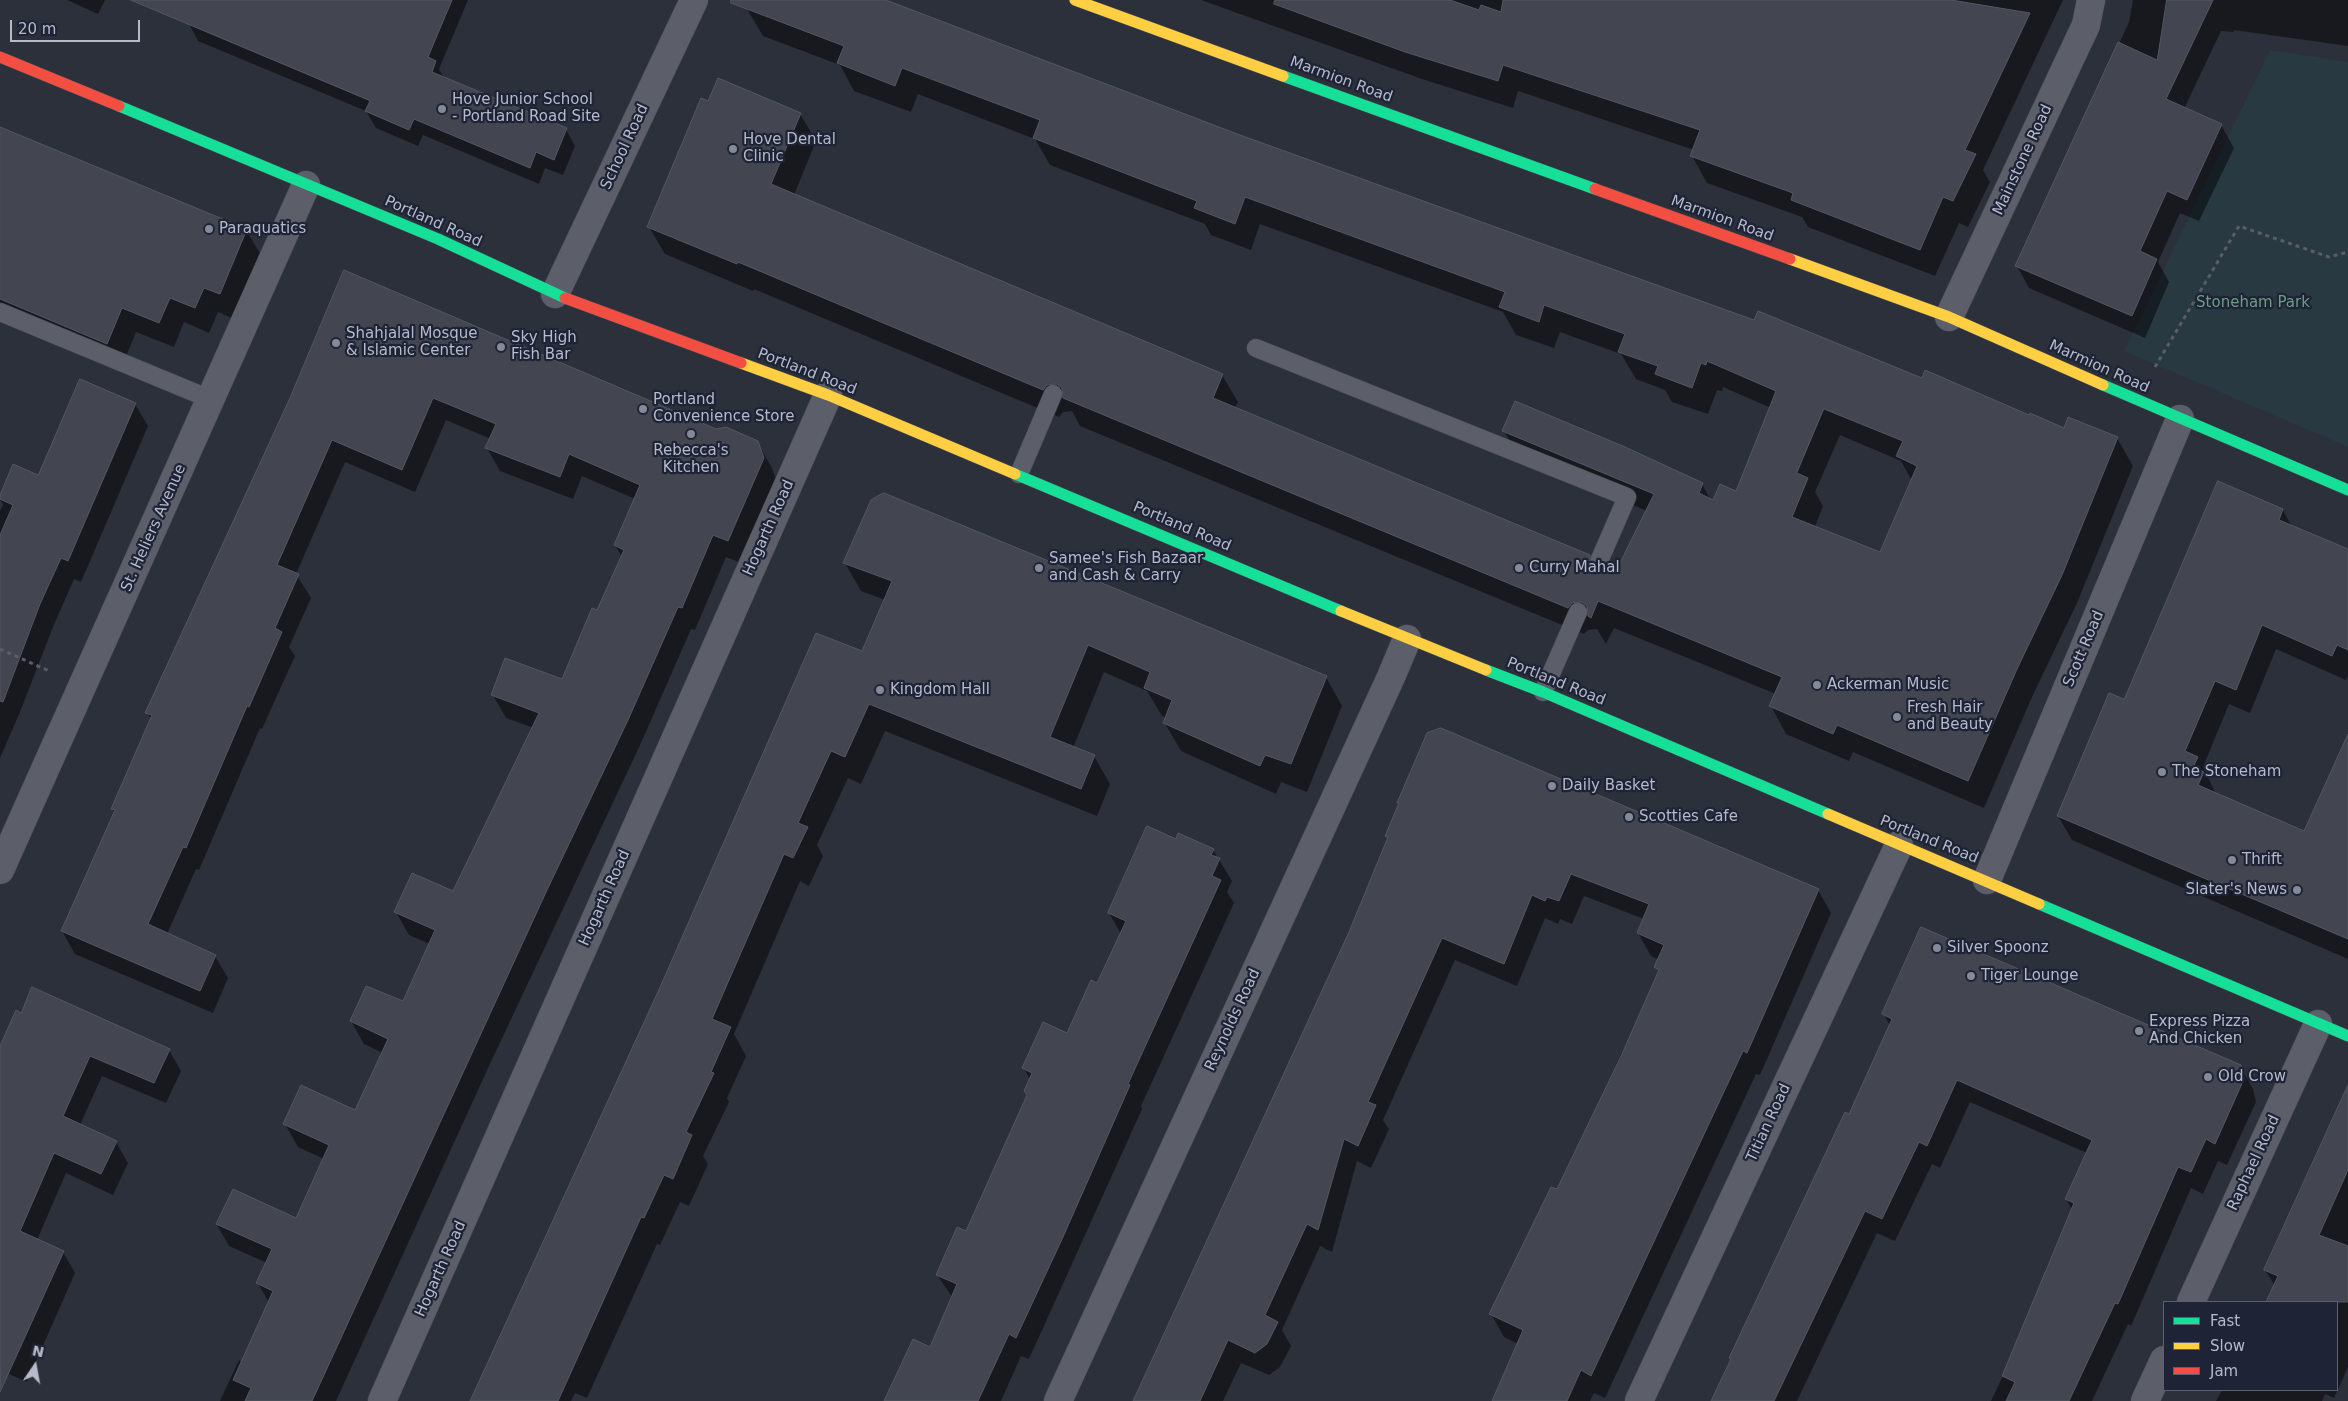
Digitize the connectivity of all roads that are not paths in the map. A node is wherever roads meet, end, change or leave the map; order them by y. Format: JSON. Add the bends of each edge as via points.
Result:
{"nodes":[{"id":1,"x":694,"y":0,"type":"edge"},
{"id":2,"x":1075,"y":0,"type":"edge"},
{"id":3,"x":2091,"y":0,"type":"edge"},
{"id":4,"x":0,"y":58,"type":"edge"},
{"id":5,"x":306,"y":185,"type":"junction"},
{"id":6,"x":555,"y":294,"type":"junction"},
{"id":7,"x":0,"y":312,"type":"edge"},
{"id":8,"x":1948,"y":317,"type":"junction"},
{"id":9,"x":1256,"y":348,"type":"dead end"},
{"id":10,"x":1053,"y":394,"type":"dead end"},
{"id":11,"x":828,"y":396,"type":"junction"},
{"id":12,"x":210,"y":399,"type":"junction"},
{"id":13,"x":2180,"y":419,"type":"junction"},
{"id":14,"x":1019,"y":474,"type":"junction"},
{"id":15,"x":2348,"y":490,"type":"edge"},
{"id":16,"x":1600,"y":559,"type":"dead end"},
{"id":17,"x":1578,"y":612,"type":"dead end"},
{"id":18,"x":1407,"y":639,"type":"junction"},
{"id":19,"x":1543,"y":692,"type":"junction"},
{"id":20,"x":1899,"y":845,"type":"junction"},
{"id":21,"x":0,"y":870,"type":"edge"},
{"id":22,"x":1987,"y":880,"type":"junction"},
{"id":23,"x":2318,"y":1024,"type":"junction"},
{"id":24,"x":2348,"y":1036,"type":"edge"},
{"id":25,"x":2191,"y":1301,"type":"edge"},
{"id":26,"x":2163,"y":1362,"type":"edge"},
{"id":27,"x":382,"y":1401,"type":"edge"},
{"id":28,"x":1058,"y":1401,"type":"edge"},
{"id":29,"x":1640,"y":1401,"type":"edge"},
{"id":30,"x":2146,"y":1401,"type":"edge"}],
"edges":[{"from":1,"to":6,"type":"street","name":"School Road"},
{"from":2,"to":8,"type":"street","name":"Marmion Road"},
{"from":3,"to":8,"type":"street","name":"Mainstone Road","via":[[2086,25]]},
{"from":4,"to":5,"type":"street","name":"Portland Road"},
{"from":5,"to":6,"type":"street","name":"Portland Road","via":[[438,239]]},
{"from":5,"to":12,"type":"street","name":"St. Heliers Avenue"},
{"from":6,"to":11,"type":"street","name":"Portland Road"},
{"from":7,"to":12,"type":"lane"},
{"from":8,"to":13,"type":"street","name":"Marmion Road"},
{"from":9,"to":16,"type":"lane","via":[[1627,497]]},
{"from":10,"to":14,"type":"lane"},
{"from":11,"to":14,"type":"street","name":"Portland Road"},
{"from":11,"to":27,"type":"street","name":"Hogarth Road"},
{"from":12,"to":21,"type":"street","name":"St. Heliers Avenue"},
{"from":13,"to":15,"type":"street","name":"Marmion Road"},
{"from":13,"to":22,"type":"street","name":"Scott Road"},
{"from":14,"to":18,"type":"street","name":"Portland Road"},
{"from":17,"to":19,"type":"lane"},
{"from":18,"to":19,"type":"street","name":"Portland Road"},
{"from":18,"to":28,"type":"street","name":"Reynolds Road"},
{"from":19,"to":20,"type":"street","name":"Portland Road"},
{"from":20,"to":22,"type":"street","name":"Portland Road"},
{"from":20,"to":29,"type":"street","name":"Titian Road"},
{"from":22,"to":23,"type":"street","name":"Portland Road"},
{"from":23,"to":24,"type":"street","name":"Portland Road"},
{"from":23,"to":25,"type":"street","name":"Raphael Road"},
{"from":26,"to":30,"type":"street"}]}
